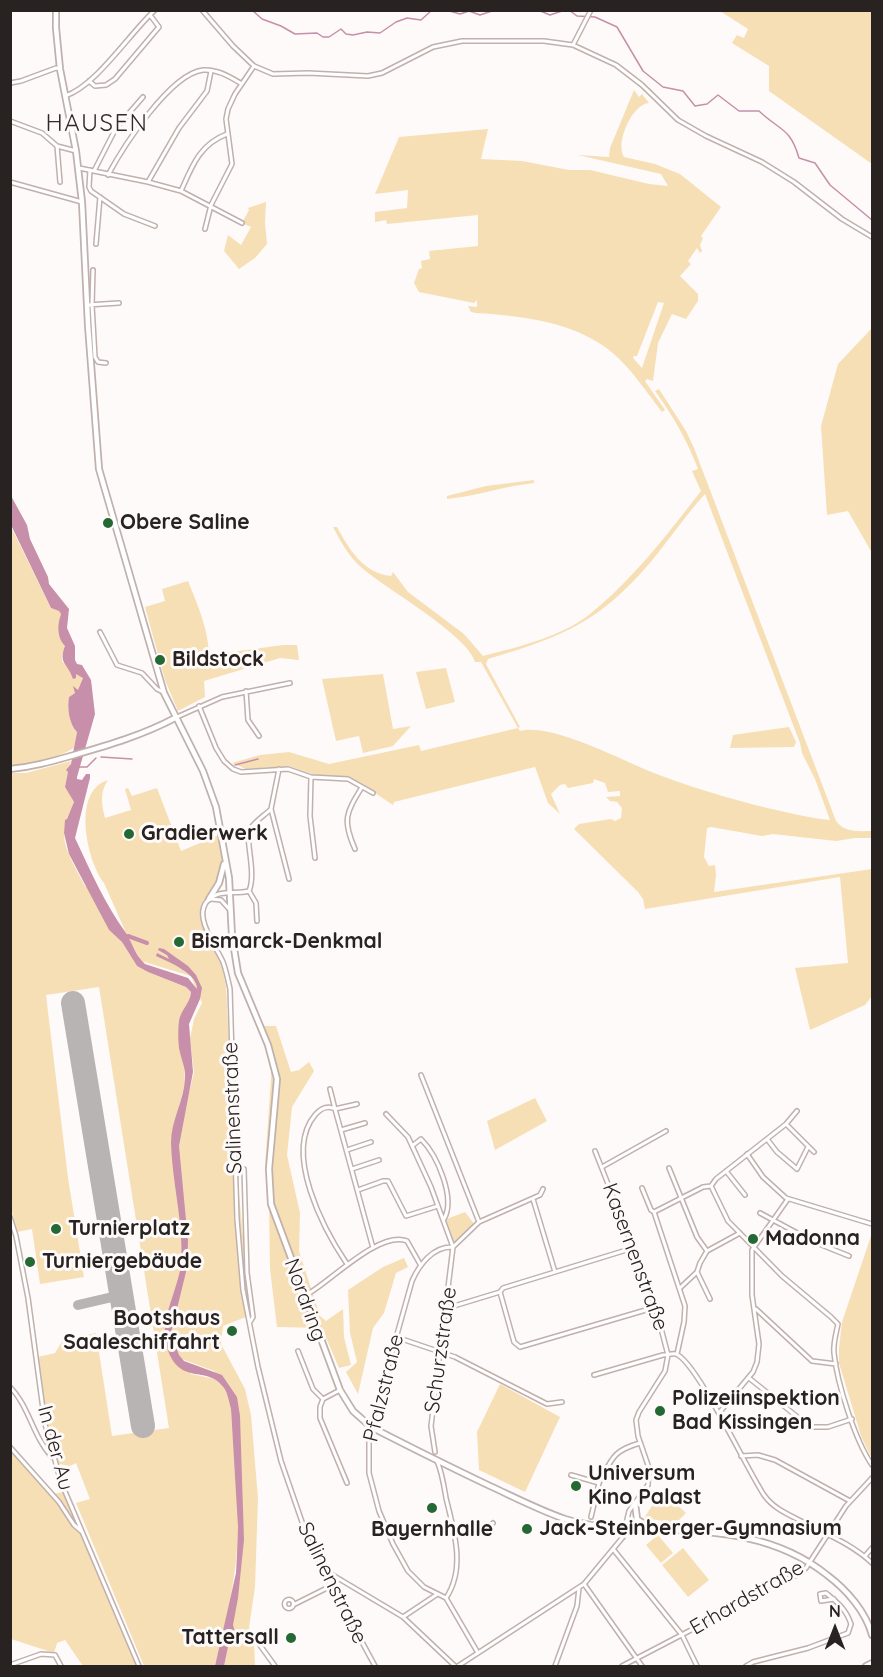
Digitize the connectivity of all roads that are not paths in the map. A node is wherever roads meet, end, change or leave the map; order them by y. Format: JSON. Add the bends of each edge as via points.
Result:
{"nodes":[{"id":1,"x":56,"y":10,"type":"edge"},
{"id":2,"x":155,"y":10,"type":"edge"},
{"id":3,"x":202,"y":10,"type":"edge"},
{"id":4,"x":150,"y":15,"type":"junction"},
{"id":5,"x":589,"y":15,"type":"edge"},
{"id":6,"x":573,"y":45,"type":"junction"},
{"id":7,"x":254,"y":66,"type":"junction"},
{"id":8,"x":60,"y":69,"type":"junction"},
{"id":9,"x":211,"y":71,"type":"junction"},
{"id":10,"x":89,"y":81,"type":"junction"},
{"id":11,"x":10,"y":83,"type":"edge"},
{"id":12,"x":242,"y":84,"type":"junction"},
{"id":13,"x":65,"y":96,"type":"junction"},
{"id":14,"x":143,"y":97,"type":"dead end"},
{"id":15,"x":10,"y":121,"type":"edge"},
{"id":16,"x":227,"y":134,"type":"junction"},
{"id":17,"x":57,"y":146,"type":"junction"},
{"id":18,"x":76,"y":151,"type":"junction"},
{"id":19,"x":79,"y":168,"type":"junction"},
{"id":20,"x":92,"y":171,"type":"junction"},
{"id":21,"x":108,"y":175,"type":"junction"},
{"id":22,"x":10,"y":182,"type":"edge"},
{"id":23,"x":60,"y":182,"type":"dead end"},
{"id":24,"x":148,"y":182,"type":"junction"},
{"id":25,"x":181,"y":191,"type":"junction"},
{"id":26,"x":100,"y":197,"type":"junction"},
{"id":27,"x":82,"y":201,"type":"junction"},
{"id":28,"x":211,"y":205,"type":"junction"},
{"id":29,"x":242,"y":223,"type":"dead end"},
{"id":30,"x":155,"y":226,"type":"dead end"},
{"id":31,"x":205,"y":229,"type":"dead end"},
{"id":32,"x":873,"y":237,"type":"edge"},
{"id":33,"x":96,"y":244,"type":"dead end"},
{"id":34,"x":93,"y":270,"type":"dead end"},
{"id":35,"x":118,"y":303,"type":"dead end"},
{"id":36,"x":89,"y":305,"type":"junction"},
{"id":37,"x":106,"y":363,"type":"dead end"},
{"id":38,"x":100,"y":632,"type":"dead end"},
{"id":39,"x":290,"y":683,"type":"dead end"},
{"id":40,"x":246,"y":691,"type":"junction"},
{"id":41,"x":164,"y":693,"type":"junction"},
{"id":42,"x":199,"y":706,"type":"junction"},
{"id":43,"x":175,"y":718,"type":"junction"},
{"id":44,"x":259,"y":736,"type":"dead end"},
{"id":45,"x":10,"y":769,"type":"edge"},
{"id":46,"x":279,"y":769,"type":"junction"},
{"id":47,"x":311,"y":777,"type":"junction"},
{"id":48,"x":362,"y":787,"type":"junction"},
{"id":49,"x":373,"y":793,"type":"dead end"},
{"id":50,"x":272,"y":809,"type":"junction"},
{"id":51,"x":355,"y":849,"type":"dead end"},
{"id":52,"x":315,"y":858,"type":"dead end"},
{"id":53,"x":225,"y":862,"type":"junction"},
{"id":54,"x":289,"y":879,"type":"dead end"},
{"id":55,"x":249,"y":891,"type":"junction"},
{"id":56,"x":229,"y":893,"type":"junction"},
{"id":57,"x":209,"y":899,"type":"junction"},
{"id":58,"x":230,"y":910,"type":"junction"},
{"id":59,"x":257,"y":921,"type":"dead end"},
{"id":60,"x":421,"y":1075,"type":"dead end"},
{"id":61,"x":330,"y":1089,"type":"dead end"},
{"id":62,"x":357,"y":1104,"type":"dead end"},
{"id":63,"x":335,"y":1109,"type":"junction"},
{"id":64,"x":797,"y":1111,"type":"dead end"},
{"id":65,"x":386,"y":1114,"type":"dead end"},
{"id":66,"x":365,"y":1123,"type":"dead end"},
{"id":67,"x":786,"y":1124,"type":"junction"},
{"id":68,"x":341,"y":1130,"type":"junction"},
{"id":69,"x":666,"y":1131,"type":"dead end"},
{"id":70,"x":767,"y":1139,"type":"junction"},
{"id":71,"x":371,"y":1142,"type":"dead end"},
{"id":72,"x":412,"y":1146,"type":"junction"},
{"id":73,"x":808,"y":1147,"type":"junction"},
{"id":74,"x":347,"y":1150,"type":"junction"},
{"id":75,"x":595,"y":1151,"type":"dead end"},
{"id":76,"x":814,"y":1152,"type":"dead end"},
{"id":77,"x":747,"y":1154,"type":"junction"},
{"id":78,"x":379,"y":1160,"type":"dead end"},
{"id":79,"x":602,"y":1167,"type":"junction"},
{"id":80,"x":669,"y":1168,"type":"dead end"},
{"id":81,"x":244,"y":1169,"type":"dead end"},
{"id":82,"x":352,"y":1169,"type":"junction"},
{"id":83,"x":726,"y":1171,"type":"junction"},
{"id":84,"x":711,"y":1186,"type":"junction"},
{"id":85,"x":642,"y":1188,"type":"dead end"},
{"id":86,"x":543,"y":1189,"type":"dead end"},
{"id":87,"x":358,"y":1190,"type":"junction"},
{"id":88,"x":745,"y":1195,"type":"dead end"},
{"id":89,"x":533,"y":1198,"type":"junction"},
{"id":90,"x":681,"y":1198,"type":"junction"},
{"id":91,"x":788,"y":1199,"type":"junction"},
{"id":92,"x":438,"y":1206,"type":"junction"},
{"id":93,"x":654,"y":1212,"type":"junction"},
{"id":94,"x":760,"y":1213,"type":"dead end"},
{"id":95,"x":10,"y":1217,"type":"edge"},
{"id":96,"x":444,"y":1220,"type":"junction"},
{"id":97,"x":773,"y":1221,"type":"junction"},
{"id":98,"x":479,"y":1222,"type":"junction"},
{"id":99,"x":873,"y":1224,"type":"edge"},
{"id":100,"x":740,"y":1233,"type":"junction"},
{"id":101,"x":753,"y":1246,"type":"junction"},
{"id":102,"x":453,"y":1247,"type":"junction"},
{"id":103,"x":373,"y":1248,"type":"junction"},
{"id":104,"x":633,"y":1248,"type":"junction"},
{"id":105,"x":707,"y":1251,"type":"junction"},
{"id":106,"x":849,"y":1256,"type":"dead end"},
{"id":107,"x":347,"y":1264,"type":"junction"},
{"id":108,"x":420,"y":1264,"type":"junction"},
{"id":109,"x":555,"y":1272,"type":"junction"},
{"id":110,"x":697,"y":1272,"type":"junction"},
{"id":111,"x":681,"y":1288,"type":"junction"},
{"id":112,"x":500,"y":1292,"type":"junction"},
{"id":113,"x":304,"y":1296,"type":"junction"},
{"id":114,"x":710,"y":1299,"type":"dead end"},
{"id":115,"x":447,"y":1306,"type":"junction"},
{"id":116,"x":656,"y":1307,"type":"junction"},
{"id":117,"x":755,"y":1308,"type":"junction"},
{"id":118,"x":249,"y":1324,"type":"junction"},
{"id":119,"x":396,"y":1337,"type":"junction"},
{"id":120,"x":298,"y":1351,"type":"dead end"},
{"id":121,"x":440,"y":1353,"type":"junction"},
{"id":122,"x":677,"y":1354,"type":"junction"},
{"id":123,"x":668,"y":1355,"type":"junction"},
{"id":124,"x":836,"y":1364,"type":"junction"},
{"id":125,"x":594,"y":1376,"type":"dead end"},
{"id":126,"x":748,"y":1378,"type":"junction"},
{"id":127,"x":10,"y":1387,"type":"edge"},
{"id":128,"x":340,"y":1390,"type":"junction"},
{"id":129,"x":323,"y":1400,"type":"junction"},
{"id":130,"x":562,"y":1401,"type":"dead end"},
{"id":131,"x":719,"y":1413,"type":"junction"},
{"id":132,"x":852,"y":1419,"type":"junction"},
{"id":133,"x":371,"y":1427,"type":"junction"},
{"id":134,"x":640,"y":1443,"type":"junction"},
{"id":135,"x":10,"y":1447,"type":"edge"},
{"id":136,"x":435,"y":1452,"type":"dead end"},
{"id":137,"x":741,"y":1456,"type":"junction"},
{"id":138,"x":52,"y":1457,"type":"junction"},
{"id":139,"x":436,"y":1460,"type":"junction"},
{"id":140,"x":873,"y":1465,"type":"edge"},
{"id":141,"x":571,"y":1475,"type":"dead end"},
{"id":142,"x":873,"y":1478,"type":"edge"},
{"id":143,"x":347,"y":1483,"type":"dead end"},
{"id":144,"x":599,"y":1483,"type":"junction"},
{"id":145,"x":850,"y":1501,"type":"junction"},
{"id":146,"x":635,"y":1503,"type":"junction"},
{"id":147,"x":591,"y":1517,"type":"dead end"},
{"id":148,"x":493,"y":1523,"type":"dead end"},
{"id":149,"x":626,"y":1528,"type":"junction"},
{"id":150,"x":655,"y":1529,"type":"junction"},
{"id":151,"x":82,"y":1532,"type":"junction"},
{"id":152,"x":454,"y":1532,"type":"junction"},
{"id":153,"x":827,"y":1534,"type":"junction"},
{"id":154,"x":873,"y":1548,"type":"edge"},
{"id":155,"x":612,"y":1549,"type":"junction"},
{"id":156,"x":865,"y":1556,"type":"junction"},
{"id":157,"x":810,"y":1562,"type":"junction"},
{"id":158,"x":873,"y":1563,"type":"edge"},
{"id":159,"x":324,"y":1574,"type":"junction"},
{"id":160,"x":584,"y":1584,"type":"junction"},
{"id":161,"x":331,"y":1586,"type":"junction"},
{"id":162,"x":579,"y":1588,"type":"junction"},
{"id":163,"x":436,"y":1595,"type":"junction"},
{"id":164,"x":446,"y":1598,"type":"junction"},
{"id":165,"x":834,"y":1599,"type":"dead end"},
{"id":166,"x":293,"y":1605,"type":"dead end"},
{"id":167,"x":403,"y":1617,"type":"junction"},
{"id":168,"x":872,"y":1629,"type":"edge"},
{"id":169,"x":266,"y":1632,"type":"dead end"},
{"id":170,"x":682,"y":1635,"type":"junction"},
{"id":171,"x":873,"y":1635,"type":"edge"},
{"id":172,"x":478,"y":1653,"type":"junction"},
{"id":173,"x":637,"y":1659,"type":"junction"},
{"id":174,"x":873,"y":1663,"type":"edge"},
{"id":175,"x":10,"y":1665,"type":"edge"},
{"id":176,"x":61,"y":1666,"type":"edge"},
{"id":177,"x":139,"y":1666,"type":"edge"},
{"id":178,"x":275,"y":1666,"type":"edge"},
{"id":179,"x":375,"y":1666,"type":"edge"},
{"id":180,"x":456,"y":1666,"type":"edge"},
{"id":181,"x":555,"y":1666,"type":"edge"},
{"id":182,"x":622,"y":1666,"type":"edge"},
{"id":183,"x":642,"y":1666,"type":"edge"},
{"id":184,"x":697,"y":1666,"type":"edge"},
{"id":185,"x":746,"y":1666,"type":"edge"},
{"id":186,"x":866,"y":1666,"type":"edge"}],
"edges":[{"from":1,"to":8,"type":"main road"},
{"from":2,"to":4,"type":"street"},
{"from":3,"to":7,"type":"street"},
{"from":4,"to":10,"type":"street"},
{"from":4,"to":10,"type":"street","via":[[159,27],[115,79],[95,86]]},
{"from":5,"to":6,"type":"street"},
{"from":6,"to":7,"type":"street","via":[[544,41],[446,43],[368,76],[273,74]]},
{"from":6,"to":32,"type":"street","via":[[616,64],[692,129],[762,162]]},
{"from":7,"to":12,"type":"street"},
{"from":8,"to":11,"type":"street"},
{"from":8,"to":13,"type":"main road"},
{"from":9,"to":12,"type":"street"},
{"from":9,"to":21,"type":"street","via":[[193,73],[155,106]]},
{"from":9,"to":24,"type":"street","via":[[207,92],[174,135]]},
{"from":10,"to":13,"type":"street"},
{"from":12,"to":16,"type":"street","via":[[228,109]]},
{"from":13,"to":18,"type":"main road"},
{"from":14,"to":20,"type":"street","via":[[116,128]]},
{"from":15,"to":17,"type":"street","via":[[42,133]]},
{"from":16,"to":25,"type":"street","via":[[208,144],[190,169]]},
{"from":16,"to":28,"type":"street","via":[[231,168]]},
{"from":17,"to":18,"type":"street"},
{"from":17,"to":23,"type":"street"},
{"from":18,"to":19,"type":"main road"},
{"from":19,"to":20,"type":"street"},
{"from":19,"to":27,"type":"main road"},
{"from":20,"to":21,"type":"street"},
{"from":20,"to":26,"type":"street","via":[[89,188]]},
{"from":21,"to":24,"type":"street"},
{"from":22,"to":27,"type":"street"},
{"from":24,"to":25,"type":"street"},
{"from":25,"to":28,"type":"street"},
{"from":26,"to":30,"type":"street","via":[[124,214]]},
{"from":26,"to":33,"type":"street"},
{"from":27,"to":36,"type":"main road"},
{"from":28,"to":29,"type":"street"},
{"from":28,"to":31,"type":"street"},
{"from":34,"to":36,"type":"street"},
{"from":35,"to":36,"type":"street"},
{"from":36,"to":37,"type":"street","via":[[95,357]]},
{"from":36,"to":41,"type":"main road","via":[[99,469]]},
{"from":38,"to":41,"type":"street","via":[[117,665],[142,673]]},
{"from":39,"to":40,"type":"street"},
{"from":40,"to":42,"type":"street"},
{"from":40,"to":44,"type":"street","via":[[248,720]]},
{"from":41,"to":43,"type":"main road","name":"Nordring"},
{"from":42,"to":43,"type":"street"},
{"from":42,"to":46,"type":"street","via":[[216,748],[233,769]]},
{"from":43,"to":45,"type":"main road","via":[[102,747]]},
{"from":43,"to":53,"type":"main road","name":"Nordring","via":[[203,771],[216,807]]},
{"from":46,"to":47,"type":"street"},
{"from":46,"to":50,"type":"street"},
{"from":47,"to":48,"type":"street","via":[[348,779]]},
{"from":47,"to":52,"type":"street"},
{"from":48,"to":49,"type":"street"},
{"from":48,"to":51,"type":"street","via":[[347,817]]},
{"from":50,"to":54,"type":"street"},
{"from":50,"to":55,"type":"street","via":[[248,835],[253,867]]},
{"from":53,"to":56,"type":"main road","name":"Nordring"},
{"from":53,"to":57,"type":"main road"},
{"from":55,"to":56,"type":"street"},
{"from":55,"to":59,"type":"street","via":[[256,903]]},
{"from":56,"to":57,"type":"street"},
{"from":56,"to":58,"type":"main road","name":"Nordring"},
{"from":57,"to":58,"type":"street","via":[[221,900]]},
{"from":57,"to":118,"type":"street","name":"Salinenstraße","via":[[203,910],[205,928],[224,966],[230,989],[237,1219]]},
{"from":58,"to":113,"type":"main road","name":"Nordring","via":[[238,974],[268,1045],[277,1079],[269,1168],[271,1204]]},
{"from":60,"to":98,"type":"street"},
{"from":61,"to":63,"type":"street"},
{"from":62,"to":63,"type":"street"},
{"from":63,"to":68,"type":"street"},
{"from":63,"to":107,"type":"street","via":[[320,1110],[310,1122],[305,1136],[305,1159],[319,1214]]},
{"from":64,"to":67,"type":"street"},
{"from":65,"to":72,"type":"street"},
{"from":66,"to":68,"type":"street"},
{"from":67,"to":70,"type":"street"},
{"from":67,"to":73,"type":"street"},
{"from":68,"to":74,"type":"street"},
{"from":69,"to":79,"type":"street"},
{"from":70,"to":73,"type":"street","via":[[797,1169]]},
{"from":70,"to":77,"type":"street"},
{"from":71,"to":74,"type":"street"},
{"from":72,"to":92,"type":"street"},
{"from":72,"to":96,"type":"street","via":[[421,1139],[430,1149],[447,1189],[449,1207]]},
{"from":73,"to":76,"type":"street"},
{"from":74,"to":82,"type":"street"},
{"from":75,"to":79,"type":"street","name":"Kasernenstraße"},
{"from":77,"to":83,"type":"street"},
{"from":77,"to":91,"type":"street"},
{"from":78,"to":82,"type":"street"},
{"from":79,"to":104,"type":"street","name":"Kasernenstraße"},
{"from":80,"to":90,"type":"street"},
{"from":81,"to":118,"type":"street","name":"Salinenstraße","via":[[247,1273],[253,1317]]},
{"from":82,"to":87,"type":"street"},
{"from":83,"to":84,"type":"street"},
{"from":83,"to":88,"type":"street"},
{"from":84,"to":90,"type":"street"},
{"from":84,"to":100,"type":"street","via":[[728,1221]]},
{"from":85,"to":93,"type":"street"},
{"from":86,"to":89,"type":"street"},
{"from":87,"to":92,"type":"street","via":[[388,1181],[406,1216]]},
{"from":87,"to":103,"type":"street"},
{"from":89,"to":98,"type":"street"},
{"from":89,"to":109,"type":"street"},
{"from":90,"to":93,"type":"street"},
{"from":90,"to":105,"type":"street"},
{"from":91,"to":97,"type":"street"},
{"from":91,"to":99,"type":"street"},
{"from":92,"to":96,"type":"street"},
{"from":93,"to":111,"type":"street"},
{"from":94,"to":97,"type":"street"},
{"from":95,"to":138,"type":"street","name":"In der Au","via":[[26,1288]]},
{"from":96,"to":102,"type":"street"},
{"from":97,"to":101,"type":"street"},
{"from":97,"to":106,"type":"street"},
{"from":98,"to":102,"type":"street"},
{"from":100,"to":101,"type":"street"},
{"from":100,"to":105,"type":"street"},
{"from":101,"to":117,"type":"street"},
{"from":101,"to":124,"type":"street","via":[[838,1324]]},
{"from":102,"to":108,"type":"street","via":[[445,1247]]},
{"from":102,"to":115,"type":"street","name":"Schurzstraße"},
{"from":103,"to":107,"type":"street"},
{"from":103,"to":108,"type":"street","via":[[401,1239],[411,1246]]},
{"from":104,"to":109,"type":"street"},
{"from":104,"to":116,"type":"street","name":"Kasernenstraße"},
{"from":105,"to":110,"type":"street"},
{"from":107,"to":113,"type":"street"},
{"from":108,"to":119,"type":"street","name":"Pfalzstraße"},
{"from":109,"to":112,"type":"street"},
{"from":110,"to":111,"type":"street"},
{"from":110,"to":114,"type":"street"},
{"from":111,"to":122,"type":"street","via":[[685,1314]]},
{"from":112,"to":115,"type":"street"},
{"from":112,"to":116,"type":"street","via":[[514,1342],[520,1347]]},
{"from":113,"to":128,"type":"main road","name":"Nordring"},
{"from":115,"to":121,"type":"street","name":"Schurzstraße"},
{"from":116,"to":123,"type":"street","name":"Kasernenstraße"},
{"from":117,"to":124,"type":"street","via":[[812,1361]]},
{"from":117,"to":126,"type":"street","via":[[759,1344],[754,1370]]},
{"from":118,"to":159,"type":"street","name":"Salinenstraße","via":[[281,1461]]},
{"from":119,"to":121,"type":"street"},
{"from":119,"to":133,"type":"street","name":"Pfalzstraße"},
{"from":120,"to":129,"type":"street","via":[[313,1389]]},
{"from":121,"to":130,"type":"street","via":[[547,1404]]},
{"from":121,"to":136,"type":"street","name":"Schurzstraße","via":[[430,1426]]},
{"from":122,"to":123,"type":"street"},
{"from":122,"to":131,"type":"street"},
{"from":123,"to":125,"type":"street"},
{"from":123,"to":134,"type":"street","name":"Kasernenstraße","via":[[665,1371],[636,1420]]},
{"from":124,"to":132,"type":"street"},
{"from":126,"to":131,"type":"street"},
{"from":126,"to":132,"type":"street","via":[[810,1427],[828,1427]]},
{"from":127,"to":138,"type":"street"},
{"from":128,"to":129,"type":"street"},
{"from":128,"to":133,"type":"main road","name":"Nordring","via":[[353,1411]]},
{"from":129,"to":143,"type":"street","via":[[320,1418]]},
{"from":131,"to":137,"type":"street"},
{"from":132,"to":140,"type":"street"},
{"from":133,"to":139,"type":"main road","name":"Nordring"},
{"from":133,"to":163,"type":"street","name":"Pfalzstraße","via":[[369,1473],[379,1511],[408,1571]]},
{"from":134,"to":144,"type":"street","via":[[614,1455]]},
{"from":134,"to":146,"type":"street","name":"Kasernenstraße","via":[[650,1477]]},
{"from":135,"to":151,"type":"street"},
{"from":137,"to":145,"type":"street","via":[[775,1460]]},
{"from":137,"to":153,"type":"street","via":[[768,1500]]},
{"from":138,"to":151,"type":"street","name":"In der Au"},
{"from":139,"to":149,"type":"main road","name":"Nordring","via":[[560,1517]]},
{"from":139,"to":152,"type":"street"},
{"from":141,"to":144,"type":"street"},
{"from":142,"to":145,"type":"street","name":"Erhardstraße"},
{"from":144,"to":147,"type":"street"},
{"from":145,"to":153,"type":"street","name":"Erhardstraße"},
{"from":146,"to":149,"type":"street","name":"Kasernenstraße"},
{"from":146,"to":150,"type":"main road","via":[[637,1519]]},
{"from":148,"to":152,"type":"street"},
{"from":149,"to":150,"type":"main road","name":"Nordring"},
{"from":149,"to":155,"type":"street","name":"Kasernenstraße"},
{"from":150,"to":157,"type":"main road","name":"Nordring","via":[[760,1540]]},
{"from":151,"to":177,"type":"street","name":"In der Au"},
{"from":152,"to":164,"type":"street","via":[[457,1574]]},
{"from":153,"to":156,"type":"street"},
{"from":153,"to":157,"type":"street","name":"Erhardstraße"},
{"from":154,"to":156,"type":"street"},
{"from":155,"to":160,"type":"street","name":"Kasernenstraße"},
{"from":155,"to":170,"type":"street"},
{"from":156,"to":158,"type":"street"},
{"from":157,"to":168,"type":"main road","name":"Nordring","via":[[853,1599]]},
{"from":157,"to":170,"type":"street","name":"Erhardstraße","via":[[795,1576],[754,1591]]},
{"from":159,"to":161,"type":"street","name":"Salinenstraße"},
{"from":159,"to":167,"type":"street","via":[[331,1574]]},
{"from":160,"to":162,"type":"street","name":"Kasernenstraße"},
{"from":160,"to":173,"type":"street"},
{"from":161,"to":166,"type":"street"},
{"from":161,"to":179,"type":"street","name":"Salinenstraße"},
{"from":162,"to":172,"type":"street","name":"Kasernenstraße"},
{"from":162,"to":181,"type":"street","via":[[577,1606]]},
{"from":163,"to":164,"type":"street","name":"Pfalzstraße"},
{"from":163,"to":167,"type":"street"},
{"from":164,"to":172,"type":"street"},
{"from":165,"to":185,"type":"street","via":[[849,1618],[848,1633]]},
{"from":167,"to":180,"type":"street"},
{"from":168,"to":171,"type":"main road"},
{"from":169,"to":178,"type":"street","via":[[254,1637]]},
{"from":170,"to":173,"type":"street","name":"Erhardstraße"},
{"from":170,"to":184,"type":"street"},
{"from":172,"to":180,"type":"street","name":"Kasernenstraße"},
{"from":173,"to":182,"type":"street","name":"Erhardstraße"},
{"from":173,"to":183,"type":"street"},
{"from":174,"to":186,"type":"main road"},
{"from":175,"to":176,"type":"street","via":[[51,1654]]}]}
